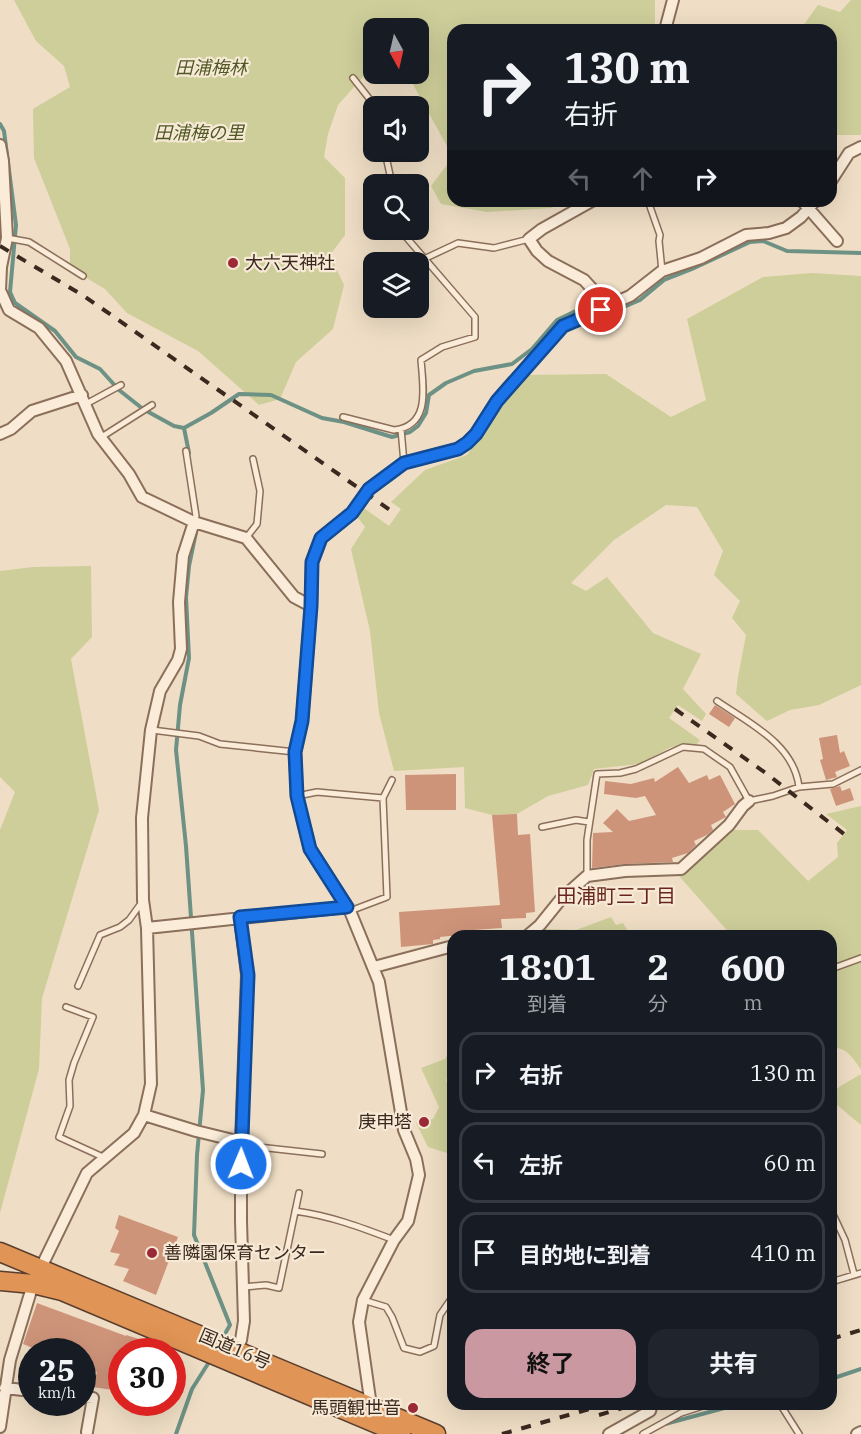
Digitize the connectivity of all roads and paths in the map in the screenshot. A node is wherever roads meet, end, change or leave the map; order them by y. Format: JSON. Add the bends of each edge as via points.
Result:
{"nodes":[{"id":1,"x":673,"y":0,"type":"edge"},
{"id":2,"x":667,"y":24,"type":"edge"},
{"id":3,"x":353,"y":78,"type":"dead end"},
{"id":4,"x":367,"y":96,"type":"edge"},
{"id":5,"x":0,"y":145,"type":"edge"},
{"id":6,"x":861,"y":147,"type":"edge"},
{"id":7,"x":837,"y":172,"type":"edge"},
{"id":8,"x":581,"y":207,"type":"edge"},
{"id":9,"x":650,"y":207,"type":"edge"},
{"id":10,"x":807,"y":207,"type":"edge"},
{"id":11,"x":812,"y":207,"type":"edge"},
{"id":12,"x":7,"y":238,"type":"junction"},
{"id":13,"x":529,"y":239,"type":"junction"},
{"id":14,"x":409,"y":240,"type":"edge"},
{"id":15,"x":837,"y":241,"type":"dead end"},
{"id":16,"x":420,"y":252,"type":"edge"},
{"id":17,"x":429,"y":257,"type":"edge"},
{"id":18,"x":429,"y":262,"type":"edge"},
{"id":19,"x":662,"y":271,"type":"junction"},
{"id":20,"x":83,"y":276,"type":"dead end"},
{"id":21,"x":601,"y":310,"type":"junction"},
{"id":22,"x":4,"y":313,"type":"edge"},
{"id":23,"x":121,"y":385,"type":"dead end"},
{"id":24,"x":84,"y":399,"type":"junction"},
{"id":25,"x":152,"y":405,"type":"dead end"},
{"id":26,"x":343,"y":417,"type":"dead end"},
{"id":27,"x":401,"y":429,"type":"junction"},
{"id":28,"x":0,"y":435,"type":"edge"},
{"id":29,"x":100,"y":438,"type":"junction"},
{"id":30,"x":186,"y":451,"type":"dead end"},
{"id":31,"x":253,"y":459,"type":"dead end"},
{"id":32,"x":404,"y":463,"type":"junction"},
{"id":33,"x":194,"y":522,"type":"junction"},
{"id":34,"x":246,"y":538,"type":"junction"},
{"id":35,"x":311,"y":606,"type":"junction"},
{"id":36,"x":717,"y":701,"type":"dead end"},
{"id":37,"x":152,"y":730,"type":"junction"},
{"id":38,"x":295,"y":752,"type":"junction"},
{"id":39,"x":861,"y":770,"type":"edge"},
{"id":40,"x":392,"y":780,"type":"dead end"},
{"id":41,"x":799,"y":787,"type":"junction"},
{"id":42,"x":297,"y":796,"type":"junction"},
{"id":43,"x":383,"y":798,"type":"junction"},
{"id":44,"x":749,"y":801,"type":"junction"},
{"id":45,"x":589,"y":822,"type":"junction"},
{"id":46,"x":542,"y":827,"type":"dead end"},
{"id":47,"x":587,"y":876,"type":"junction"},
{"id":48,"x":143,"y":900,"type":"junction"},
{"id":49,"x":348,"y":909,"type":"junction"},
{"id":50,"x":240,"y":917,"type":"junction"},
{"id":51,"x":147,"y":928,"type":"junction"},
{"id":52,"x":535,"y":930,"type":"edge"},
{"id":53,"x":447,"y":948,"type":"edge"},
{"id":54,"x":861,"y":958,"type":"edge"},
{"id":55,"x":374,"y":967,"type":"junction"},
{"id":56,"x":837,"y":967,"type":"edge"},
{"id":57,"x":78,"y":986,"type":"dead end"},
{"id":58,"x":66,"y":1007,"type":"dead end"},
{"id":59,"x":144,"y":1115,"type":"junction"},
{"id":60,"x":241,"y":1143,"type":"junction"},
{"id":61,"x":322,"y":1154,"type":"dead end"},
{"id":62,"x":106,"y":1158,"type":"junction"},
{"id":63,"x":299,"y":1193,"type":"dead end"},
{"id":64,"x":295,"y":1211,"type":"junction"},
{"id":65,"x":837,"y":1223,"type":"edge"},
{"id":66,"x":394,"y":1240,"type":"junction"},
{"id":67,"x":0,"y":1252,"type":"edge"},
{"id":68,"x":861,"y":1273,"type":"edge"},
{"id":69,"x":854,"y":1274,"type":"junction"},
{"id":70,"x":37,"y":1276,"type":"junction"},
{"id":71,"x":837,"y":1280,"type":"edge"},
{"id":72,"x":0,"y":1281,"type":"edge"},
{"id":73,"x":243,"y":1287,"type":"junction"},
{"id":74,"x":363,"y":1300,"type":"junction"},
{"id":75,"x":447,"y":1305,"type":"edge"},
{"id":76,"x":231,"y":1355,"type":"junction"},
{"id":77,"x":5,"y":1388,"type":"junction"},
{"id":78,"x":18,"y":1389,"type":"edge"},
{"id":79,"x":371,"y":1406,"type":"junction"},
{"id":80,"x":650,"y":1410,"type":"edge"},
{"id":81,"x":690,"y":1410,"type":"edge"},
{"id":82,"x":784,"y":1410,"type":"edge"},
{"id":83,"x":90,"y":1416,"type":"edge"},
{"id":84,"x":0,"y":1427,"type":"edge"},
{"id":85,"x":87,"y":1432,"type":"dead end"},
{"id":86,"x":401,"y":1434,"type":"edge"},
{"id":87,"x":436,"y":1434,"type":"edge"},
{"id":88,"x":609,"y":1434,"type":"edge"},
{"id":89,"x":643,"y":1434,"type":"edge"},
{"id":90,"x":799,"y":1434,"type":"edge"}],
"edges":[{"from":1,"to":2,"type":"street"},
{"from":3,"to":4,"type":"lane"},
{"from":5,"to":12,"type":"street"},
{"from":6,"to":7,"type":"street","via":[[849,153]]},
{"from":8,"to":13,"type":"street"},
{"from":9,"to":19,"type":"lane","via":[[660,235]]},
{"from":10,"to":19,"type":"street","via":[[786,228],[746,235],[701,258]]},
{"from":11,"to":15,"type":"street"},
{"from":12,"to":20,"type":"lane","via":[[29,242]]},
{"from":12,"to":22,"type":"street","via":[[0,290]]},
{"from":13,"to":17,"type":"lane","via":[[494,248],[458,243]]},
{"from":13,"to":21,"type":"street","via":[[548,261],[584,280],[595,292]]},
{"from":14,"to":16,"type":"lane"},
{"from":18,"to":27,"type":"lane","via":[[475,317],[475,337],[442,347],[421,360],[423,401],[419,415]]},
{"from":19,"to":21,"type":"street","via":[[630,296]]},
{"from":21,"to":32,"type":"street","via":[[563,326],[497,401],[467,443]]},
{"from":22,"to":24,"type":"street","via":[[39,328],[66,361]]},
{"from":23,"to":24,"type":"lane"},
{"from":24,"to":28,"type":"street","via":[[32,411]]},
{"from":24,"to":29,"type":"street"},
{"from":25,"to":29,"type":"lane"},
{"from":26,"to":27,"type":"lane"},
{"from":27,"to":32,"type":"lane"},
{"from":29,"to":33,"type":"street","via":[[142,497]]},
{"from":30,"to":33,"type":"lane"},
{"from":31,"to":34,"type":"lane","via":[[260,491],[257,524]]},
{"from":32,"to":35,"type":"street","via":[[369,489],[352,513],[321,538],[312,562]]},
{"from":33,"to":34,"type":"street"},
{"from":33,"to":37,"type":"street","via":[[183,556],[179,602],[182,649],[160,691]]},
{"from":34,"to":35,"type":"street","via":[[294,597]]},
{"from":35,"to":38,"type":"street","via":[[302,721]]},
{"from":36,"to":41,"type":"lane","via":[[783,750],[795,770]]},
{"from":37,"to":38,"type":"lane","via":[[199,736],[220,744]]},
{"from":37,"to":48,"type":"street","via":[[142,818]]},
{"from":38,"to":42,"type":"street"},
{"from":39,"to":41,"type":"lane","via":[[833,784]]},
{"from":40,"to":43,"type":"lane"},
{"from":41,"to":44,"type":"lane"},
{"from":42,"to":43,"type":"lane","via":[[317,792]]},
{"from":42,"to":49,"type":"street","via":[[310,849]]},
{"from":43,"to":49,"type":"lane","via":[[387,897]]},
{"from":44,"to":45,"type":"lane","via":[[730,766],[704,748],[683,747],[636,769],[597,774]]},
{"from":44,"to":47,"type":"street","via":[[681,869]]},
{"from":45,"to":46,"type":"lane","via":[[576,820]]},
{"from":45,"to":47,"type":"lane"},
{"from":47,"to":52,"type":"street"},
{"from":48,"to":51,"type":"street"},
{"from":48,"to":57,"type":"lane","via":[[129,920],[100,935]]},
{"from":49,"to":50,"type":"street"},
{"from":49,"to":55,"type":"street"},
{"from":50,"to":51,"type":"street"},
{"from":50,"to":60,"type":"street","via":[[248,975]]},
{"from":51,"to":59,"type":"street","via":[[151,1084]]},
{"from":53,"to":55,"type":"street"},
{"from":54,"to":56,"type":"lane"},
{"from":55,"to":66,"type":"street","via":[[380,982],[404,1130],[419,1175],[408,1221]]},
{"from":58,"to":62,"type":"lane","via":[[93,1017],[69,1080],[70,1107],[59,1137]]},
{"from":59,"to":60,"type":"street"},
{"from":59,"to":62,"type":"street","via":[[134,1133]]},
{"from":60,"to":61,"type":"lane"},
{"from":60,"to":73,"type":"street"},
{"from":62,"to":70,"type":"street","via":[[87,1173]]},
{"from":63,"to":64,"type":"lane"},
{"from":64,"to":66,"type":"lane","via":[[348,1222]]},
{"from":64,"to":73,"type":"lane","via":[[279,1288]]},
{"from":65,"to":69,"type":"lane"},
{"from":66,"to":74,"type":"street"},
{"from":67,"to":70,"type":"highway","name":"国道16号"},
{"from":68,"to":69,"type":"lane"},
{"from":69,"to":71,"type":"lane"},
{"from":70,"to":72,"type":"highway","name":"国道16号"},
{"from":70,"to":76,"type":"highway","name":"国道16号","via":[[62,1291]]},
{"from":70,"to":77,"type":"street"},
{"from":73,"to":76,"type":"street","via":[[244,1321]]},
{"from":74,"to":75,"type":"lane","via":[[386,1307],[404,1348],[420,1352],[434,1346],[440,1315]]},
{"from":74,"to":79,"type":"street","via":[[359,1322]]},
{"from":76,"to":79,"type":"highway","name":"国道16号"},
{"from":76,"to":86,"type":"highway","name":"国道16号"},
{"from":77,"to":78,"type":"street"},
{"from":77,"to":84,"type":"street"},
{"from":79,"to":87,"type":"highway","name":"国道16号"},
{"from":80,"to":88,"type":"street"},
{"from":81,"to":89,"type":"lane"},
{"from":82,"to":90,"type":"lane"},
{"from":83,"to":85,"type":"street"}]}
